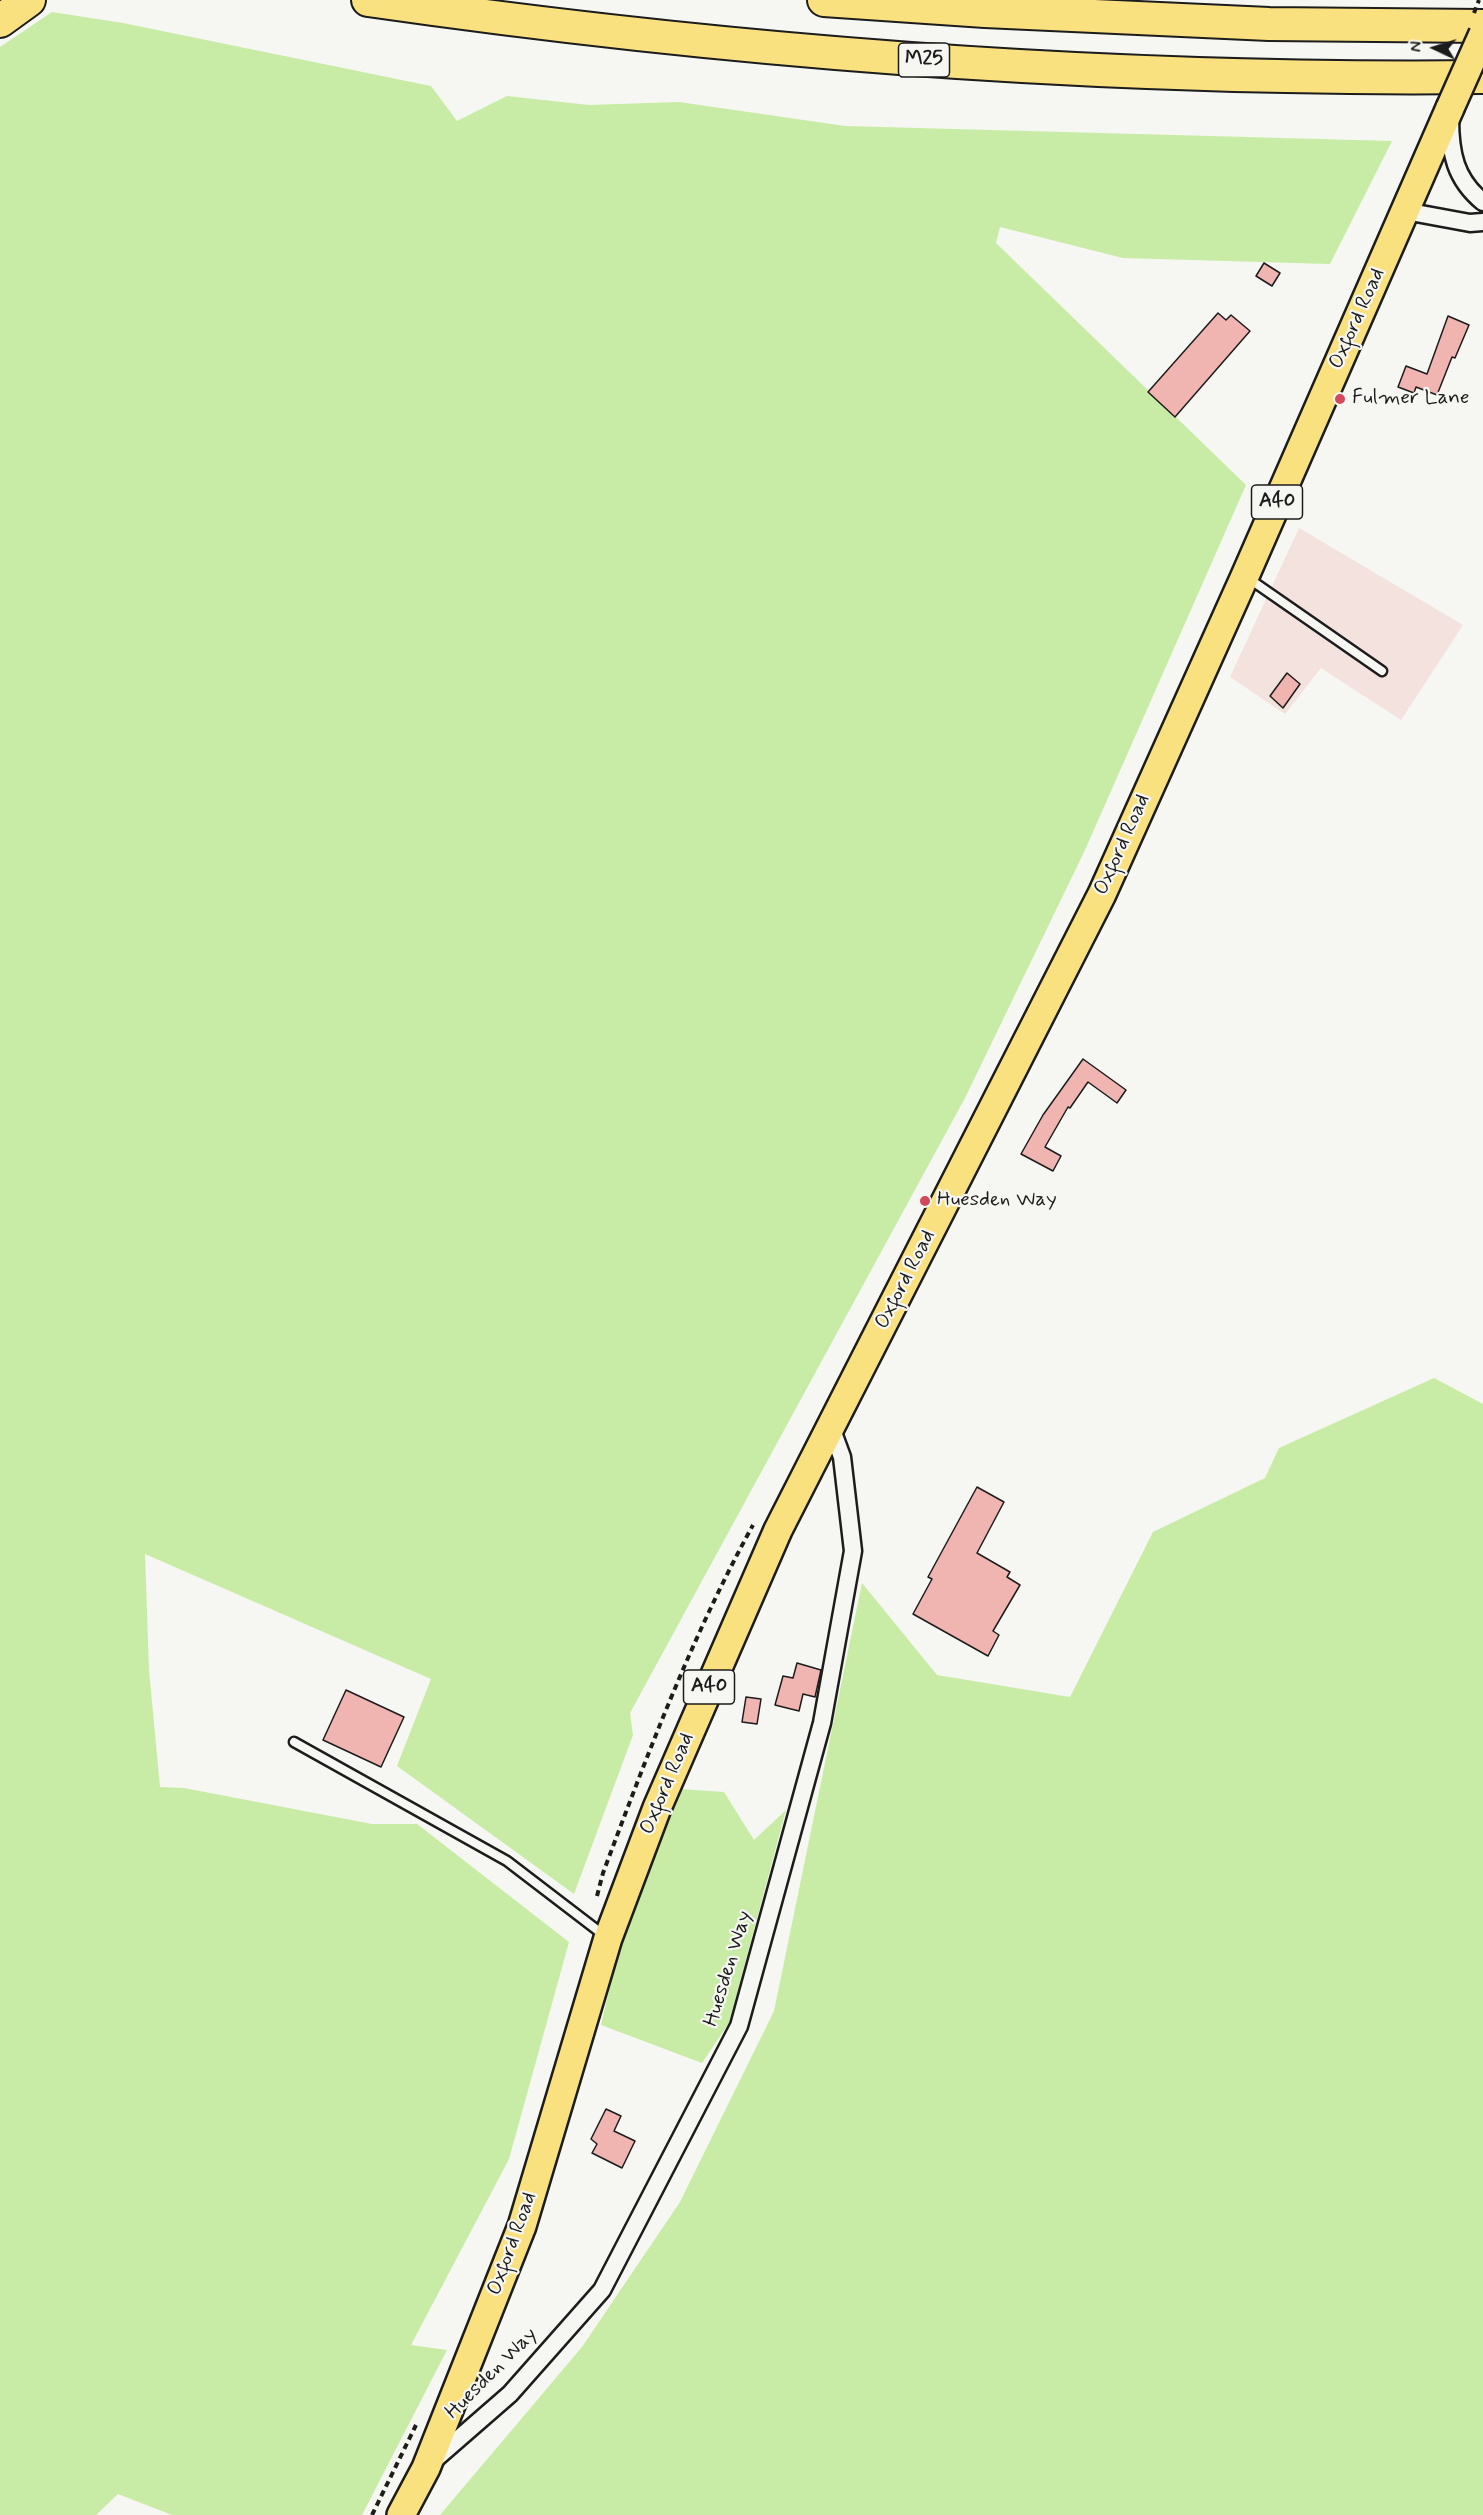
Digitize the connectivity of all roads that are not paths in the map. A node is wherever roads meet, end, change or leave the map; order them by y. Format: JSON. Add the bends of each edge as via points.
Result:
{"nodes":[{"id":1,"x":29,"y":0,"type":"edge"},
{"id":2,"x":368,"y":0,"type":"edge"},
{"id":3,"x":824,"y":0,"type":"edge"},
{"id":4,"x":0,"y":21,"type":"edge"},
{"id":5,"x":1483,"y":26,"type":"edge"},
{"id":6,"x":1483,"y":34,"type":"edge"},
{"id":7,"x":1483,"y":77,"type":"edge"},
{"id":8,"x":1450,"y":108,"type":"junction"},
{"id":9,"x":1483,"y":202,"type":"edge"},
{"id":10,"x":1405,"y":211,"type":"junction"},
{"id":11,"x":1483,"y":222,"type":"edge"},
{"id":12,"x":1245,"y":576,"type":"junction"},
{"id":13,"x":1382,"y":671,"type":"dead end"},
{"id":14,"x":831,"y":1427,"type":"junction"},
{"id":15,"x":294,"y":1742,"type":"dead end"},
{"id":16,"x":608,"y":1938,"type":"junction"},
{"id":17,"x":426,"y":2468,"type":"junction"},
{"id":18,"x":401,"y":2515,"type":"edge"}],
"edges":[{"from":1,"to":4,"type":"highway"},
{"from":2,"to":7,"type":"highway","number":"M25","via":[[690,41],[985,64],[1281,75]]},
{"from":3,"to":5,"type":"highway","via":[[1233,23]]},
{"from":6,"to":8,"type":"main road","name":"Oxford Road","number":"A40","bridge":true},
{"from":8,"to":9,"type":"street","via":[[1452,156],[1473,193]]},
{"from":8,"to":10,"type":"main road","name":"Oxford Road","number":"A40"},
{"from":10,"to":11,"type":"street"},
{"from":10,"to":12,"type":"main road","name":"Oxford Road","number":"A40"},
{"from":12,"to":13,"type":"lane"},
{"from":12,"to":14,"type":"main road","name":"Oxford Road","number":"A40","via":[[1102,894]]},
{"from":14,"to":16,"type":"main road","name":"Oxford Road","number":"A40","via":[[773,1540],[657,1808]]},
{"from":14,"to":17,"type":"street","name":"Huesden Way","via":[[842,1457],[853,1551],[822,1723],[739,2026],[602,2290],[510,2394]]},
{"from":15,"to":16,"type":"lane","via":[[507,1861]]},
{"from":16,"to":17,"type":"main road","name":"Oxford Road","number":"A40","via":[[522,2226]]},
{"from":17,"to":18,"type":"main road","name":"Oxford Road","number":"A40"}]}
